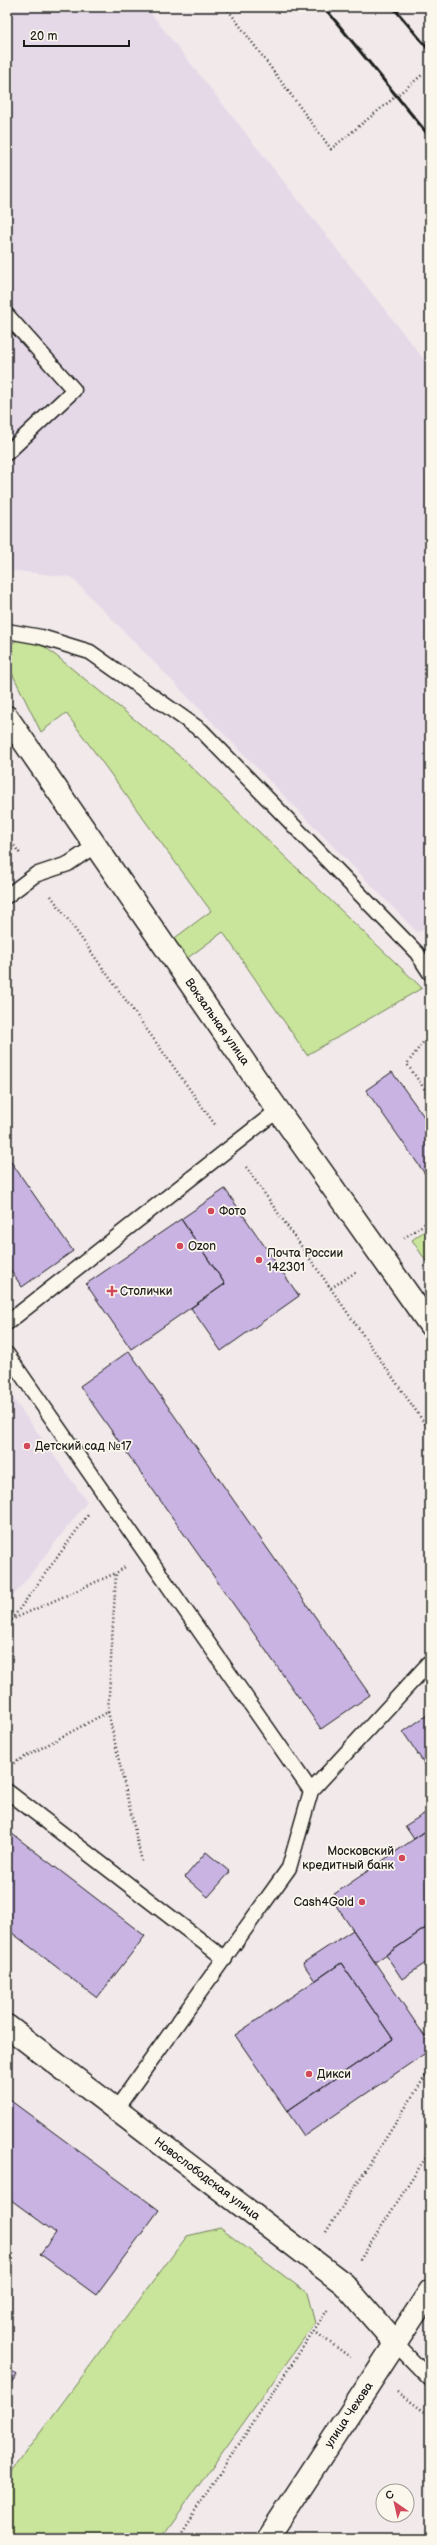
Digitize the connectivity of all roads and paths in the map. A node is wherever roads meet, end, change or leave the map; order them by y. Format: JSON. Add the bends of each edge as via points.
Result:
{"nodes":[{"id":1,"x":226,"y":7,"type":"edge"},
{"id":2,"x":422,"y":75,"type":"dead end"},
{"id":3,"x":7,"y":315,"type":"edge"},
{"id":4,"x":7,"y":453,"type":"edge"},
{"id":5,"x":7,"y":631,"type":"edge"},
{"id":6,"x":7,"y":717,"type":"edge"},
{"id":7,"x":96,"y":845,"type":"junction"},
{"id":8,"x":7,"y":896,"type":"edge"},
{"id":9,"x":430,"y":973,"type":"edge"},
{"id":10,"x":430,"y":1033,"type":"edge"},
{"id":11,"x":430,"y":1097,"type":"edge"},
{"id":12,"x":278,"y":1110,"type":"junction"},
{"id":13,"x":7,"y":1323,"type":"edge"},
{"id":14,"x":430,"y":1325,"type":"edge"},
{"id":15,"x":7,"y":1354,"type":"edge"},
{"id":16,"x":103,"y":1493,"type":"junction"},
{"id":17,"x":145,"y":1553,"type":"junction"},
{"id":18,"x":116,"y":1573,"type":"junction"},
{"id":19,"x":11,"y":1621,"type":"junction"},
{"id":20,"x":7,"y":1626,"type":"edge"},
{"id":21,"x":430,"y":1662,"type":"edge"},
{"id":22,"x":108,"y":1712,"type":"junction"},
{"id":23,"x":7,"y":1767,"type":"edge"},
{"id":24,"x":7,"y":1791,"type":"edge"},
{"id":25,"x":310,"y":1791,"type":"junction"},
{"id":26,"x":150,"y":1901,"type":"junction"},
{"id":27,"x":225,"y":1959,"type":"junction"},
{"id":28,"x":7,"y":2026,"type":"edge"},
{"id":29,"x":430,"y":2069,"type":"edge"},
{"id":30,"x":116,"y":2109,"type":"junction"},
{"id":31,"x":430,"y":2151,"type":"edge"},
{"id":32,"x":310,"y":2257,"type":"junction"},
{"id":33,"x":344,"y":2284,"type":"junction"},
{"id":34,"x":430,"y":2291,"type":"edge"},
{"id":35,"x":396,"y":2344,"type":"junction"},
{"id":36,"x":430,"y":2379,"type":"edge"},
{"id":37,"x":177,"y":2538,"type":"edge"},
{"id":38,"x":268,"y":2538,"type":"edge"}],
"edges":[{"from":1,"to":2,"type":"path","via":[[331,149]]},
{"from":3,"to":4,"type":"lane","via":[[74,390]]},
{"from":5,"to":9,"type":"lane","via":[[41,637],[90,652],[202,731],[417,952]]},
{"from":6,"to":7,"type":"street","name":"Вокзальная улица"},
{"from":7,"to":8,"type":"lane","via":[[68,864],[35,875]]},
{"from":7,"to":12,"type":"street","name":"Вокзальная улица"},
{"from":10,"to":11,"type":"path","via":[[406,1064]]},
{"from":12,"to":13,"type":"lane"},
{"from":12,"to":14,"type":"street","name":"Вокзальная улица"},
{"from":15,"to":16,"type":"lane"},
{"from":16,"to":17,"type":"lane"},
{"from":16,"to":19,"type":"path"},
{"from":17,"to":18,"type":"path"},
{"from":17,"to":25,"type":"lane"},
{"from":18,"to":19,"type":"path"},
{"from":18,"to":22,"type":"path"},
{"from":19,"to":20,"type":"path"},
{"from":21,"to":25,"type":"lane"},
{"from":22,"to":23,"type":"path"},
{"from":22,"to":26,"type":"path"},
{"from":24,"to":26,"type":"lane"},
{"from":25,"to":27,"type":"lane","via":[[289,1868]]},
{"from":26,"to":27,"type":"lane"},
{"from":27,"to":30,"type":"lane"},
{"from":28,"to":30,"type":"street","name":"Новослободская улица"},
{"from":29,"to":32,"type":"path"},
{"from":30,"to":32,"type":"street","name":"Новослободская улица"},
{"from":31,"to":33,"type":"path"},
{"from":32,"to":33,"type":"street","name":"Новослободская улица"},
{"from":33,"to":35,"type":"street","name":"Новослободская улица"},
{"from":33,"to":37,"type":"path"},
{"from":34,"to":35,"type":"street","name":"улица Чехова"},
{"from":35,"to":36,"type":"lane"},
{"from":35,"to":38,"type":"street","name":"улица Чехова"}]}
